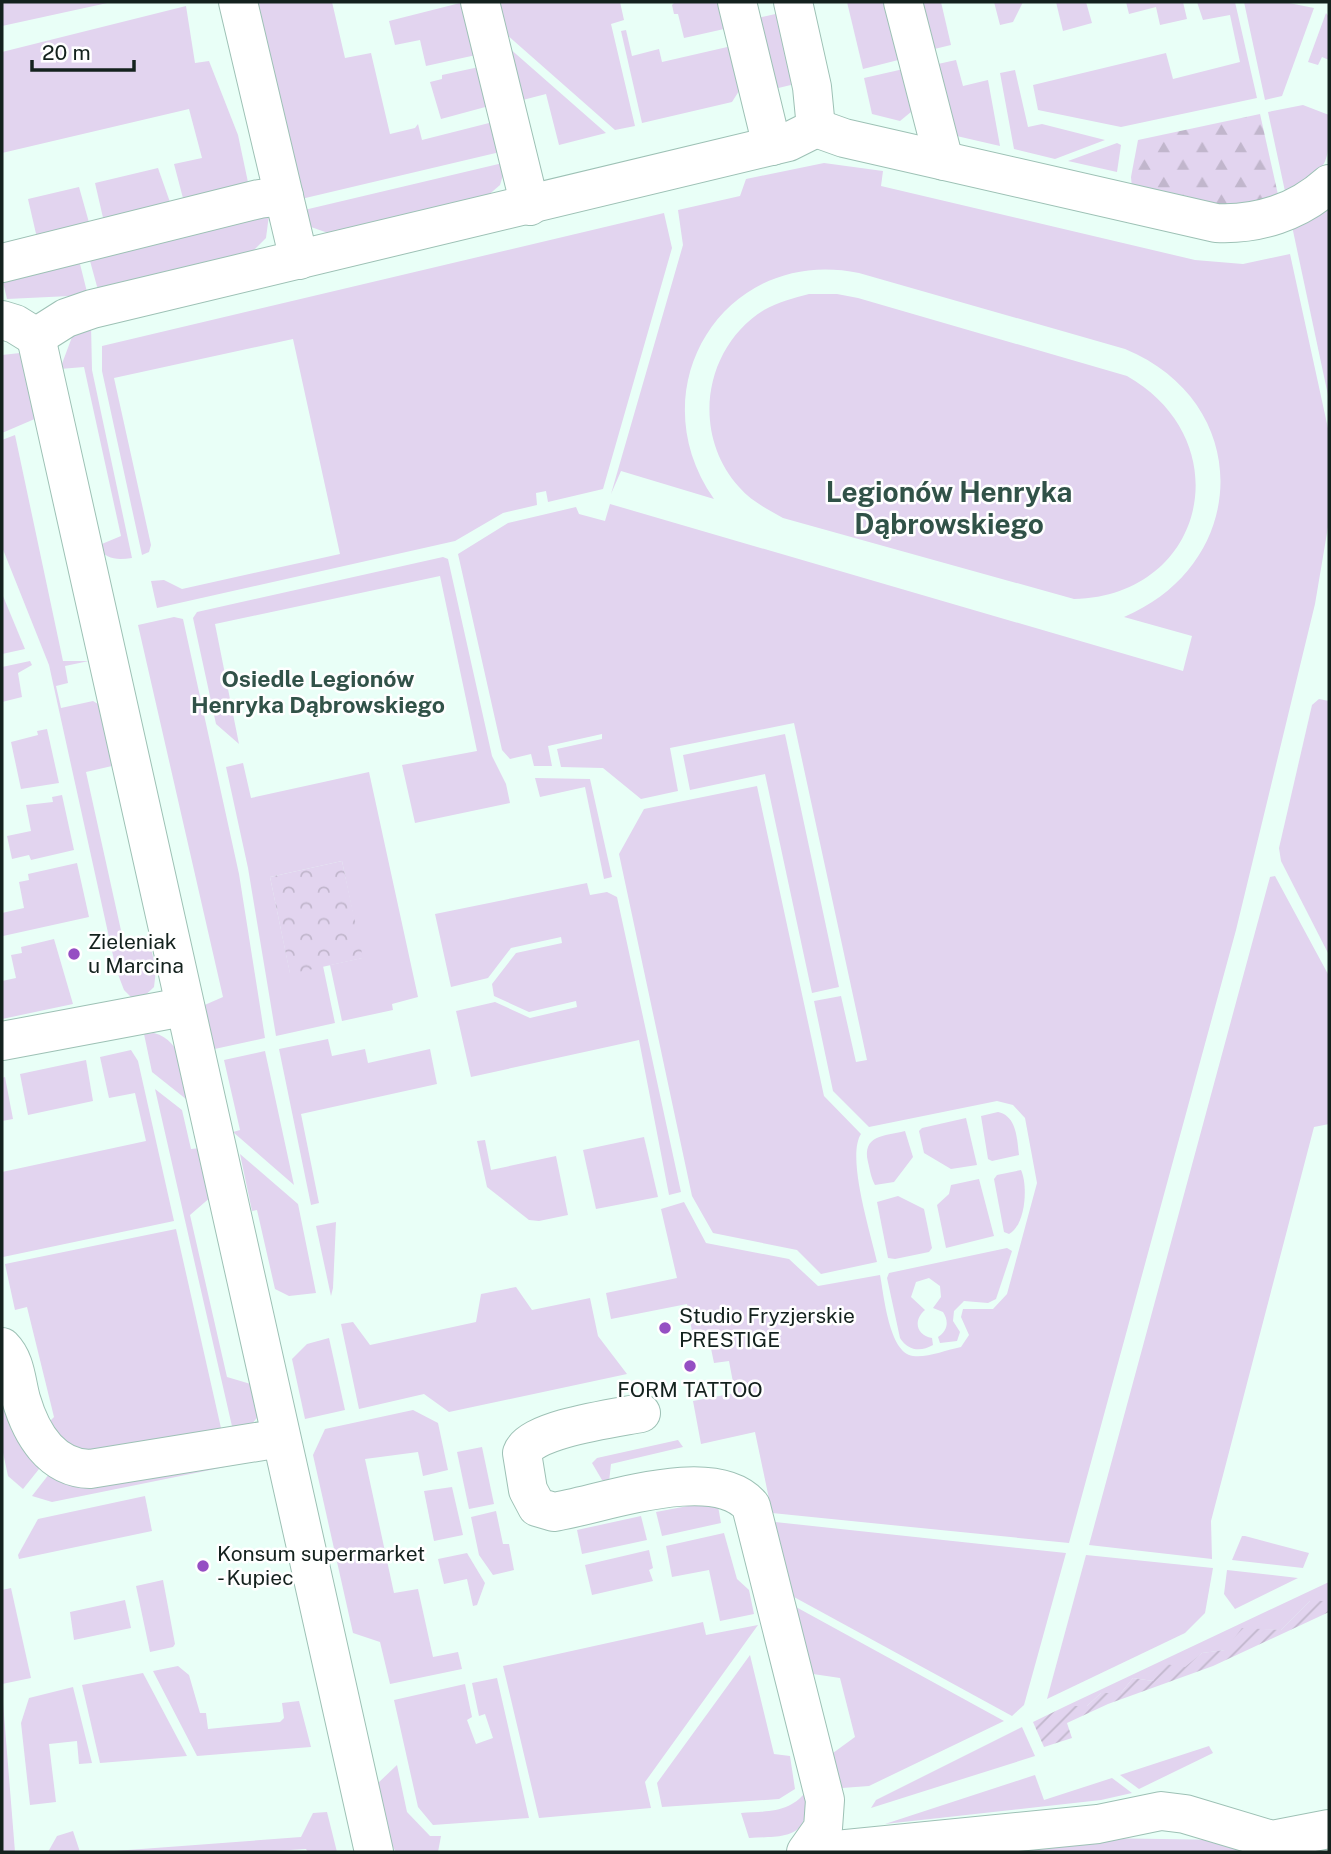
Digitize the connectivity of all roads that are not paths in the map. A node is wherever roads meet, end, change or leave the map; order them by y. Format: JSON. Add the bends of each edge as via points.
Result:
{"nodes":[{"id":1,"x":238,"y":2,"type":"edge"},
{"id":2,"x":480,"y":2,"type":"edge"},
{"id":3,"x":737,"y":2,"type":"edge"},
{"id":4,"x":793,"y":2,"type":"edge"},
{"id":5,"x":903,"y":2,"type":"edge"},
{"id":6,"x":816,"y":128,"type":"junction"},
{"id":7,"x":772,"y":146,"type":"junction"},
{"id":8,"x":944,"y":161,"type":"junction"},
{"id":9,"x":1329,"y":184,"type":"edge"},
{"id":10,"x":284,"y":196,"type":"junction"},
{"id":11,"x":530,"y":206,"type":"junction"},
{"id":12,"x":299,"y":261,"type":"junction"},
{"id":13,"x":2,"y":263,"type":"edge"},
{"id":14,"x":2,"y":320,"type":"edge"},
{"id":15,"x":36,"y":337,"type":"junction"},
{"id":16,"x":183,"y":1007,"type":"junction"},
{"id":17,"x":2,"y":1041,"type":"edge"},
{"id":18,"x":2,"y":1347,"type":"edge"},
{"id":19,"x":641,"y":1413,"type":"dead end"},
{"id":20,"x":281,"y":1438,"type":"junction"},
{"id":21,"x":1329,"y":1829,"type":"edge"},
{"id":22,"x":374,"y":1852,"type":"edge"},
{"id":23,"x":806,"y":1852,"type":"edge"},
{"id":24,"x":817,"y":1852,"type":"edge"}],
"edges":[{"from":1,"to":10,"type":"street"},
{"from":2,"to":11,"type":"street"},
{"from":3,"to":7,"type":"street"},
{"from":4,"to":6,"type":"street"},
{"from":5,"to":8,"type":"street"},
{"from":6,"to":7,"type":"street"},
{"from":6,"to":8,"type":"street"},
{"from":7,"to":11,"type":"street"},
{"from":8,"to":9,"type":"street","via":[[1216,223],[1234,224],[1286,212]]},
{"from":10,"to":12,"type":"street"},
{"from":10,"to":13,"type":"street"},
{"from":11,"to":12,"type":"street"},
{"from":12,"to":15,"type":"street","via":[[92,309],[66,318]]},
{"from":14,"to":15,"type":"street"},
{"from":15,"to":16,"type":"street"},
{"from":16,"to":17,"type":"street"},
{"from":16,"to":20,"type":"street"},
{"from":18,"to":20,"type":"street","via":[[13,1363],[36,1433],[66,1466],[90,1469]]},
{"from":19,"to":23,"type":"street","via":[[529,1441],[522,1453],[528,1490],[537,1507],[554,1512],[703,1485],[731,1491],[751,1506],[825,1800],[822,1828]]},
{"from":20,"to":22,"type":"street"},
{"from":21,"to":24,"type":"street","via":[[1272,1840],[1161,1811],[1098,1824]]}]}
